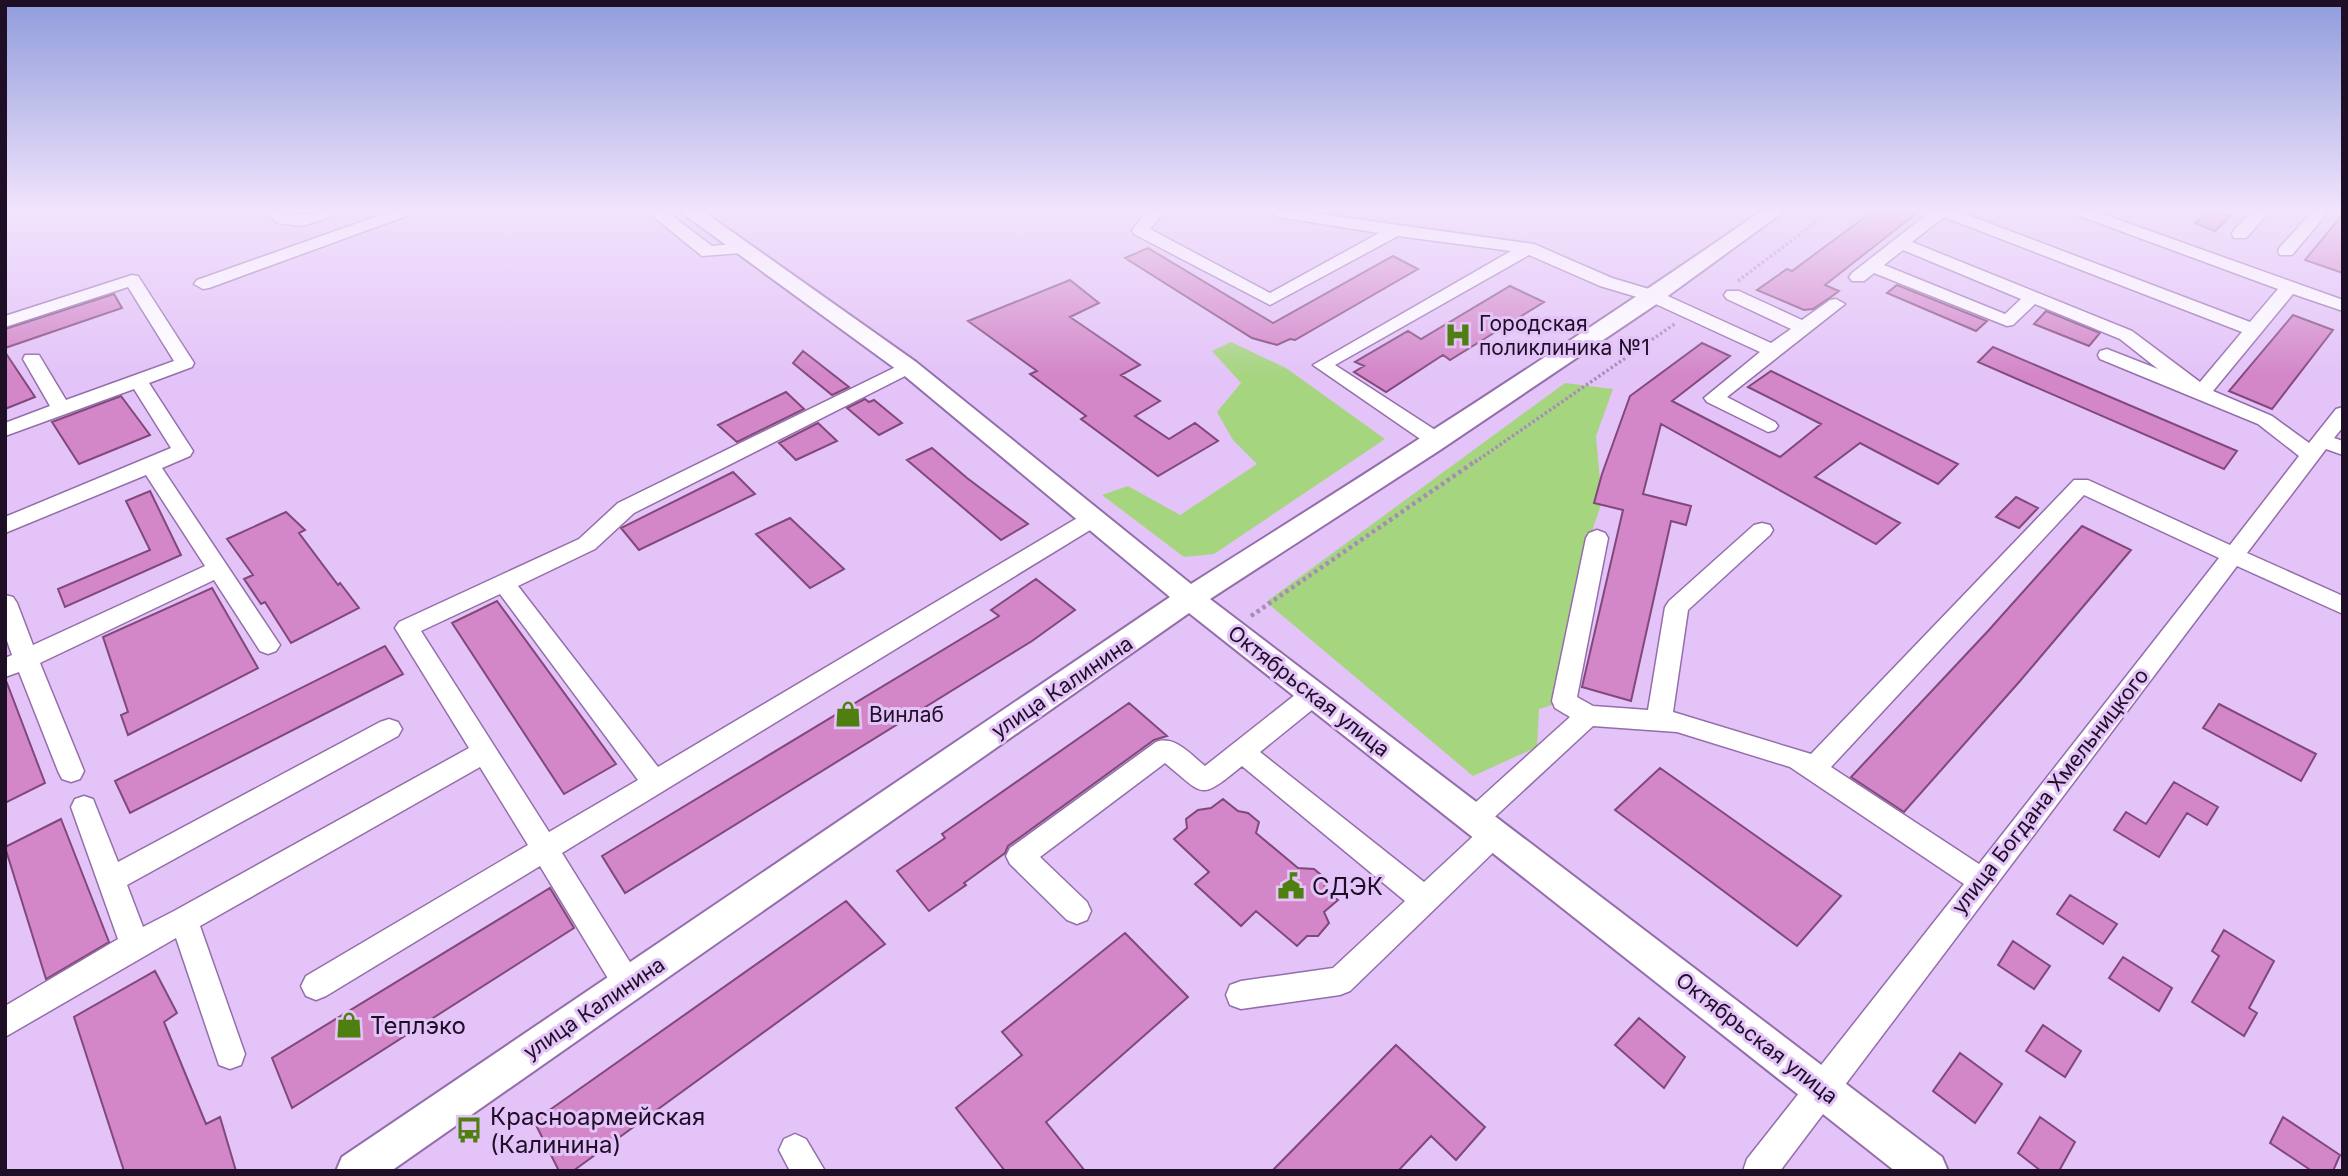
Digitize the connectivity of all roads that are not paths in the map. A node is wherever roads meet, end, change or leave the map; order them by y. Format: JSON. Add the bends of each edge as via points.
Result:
{"nodes":[{"id":1,"x":251,"y":267,"type":"edge"},
{"id":2,"x":767,"y":267,"type":"edge"},
{"id":3,"x":1208,"y":267,"type":"edge"},
{"id":4,"x":1330,"y":267,"type":"edge"},
{"id":5,"x":1495,"y":267,"type":"edge"},
{"id":6,"x":1571,"y":267,"type":"edge"},
{"id":7,"x":1695,"y":267,"type":"edge"},
{"id":8,"x":1871,"y":267,"type":"edge"},
{"id":9,"x":1958,"y":267,"type":"edge"},
{"id":10,"x":2089,"y":267,"type":"edge"},
{"id":11,"x":2234,"y":267,"type":"edge"},
{"id":12,"x":1865,"y":272,"type":"joint"},
{"id":13,"x":203,"y":284,"type":"dead end"},
{"id":14,"x":2289,"y":287,"type":"junction"},
{"id":15,"x":1735,"y":289,"type":"road end"},
{"id":16,"x":1653,"y":296,"type":"junction"},
{"id":17,"x":2033,"y":298,"type":"junction"},
{"id":18,"x":1836,"y":304,"type":"dead end"},
{"id":19,"x":2343,"y":306,"type":"edge"},
{"id":20,"x":5,"y":322,"type":"edge"},
{"id":21,"x":1804,"y":328,"type":"junction"},
{"id":22,"x":2253,"y":330,"type":"junction"},
{"id":23,"x":1773,"y":351,"type":"junction"},
{"id":24,"x":2107,"y":355,"type":"dead end"},
{"id":25,"x":32,"y":359,"type":"dead end"},
{"id":26,"x":908,"y":367,"type":"junction"},
{"id":27,"x":138,"y":380,"type":"junction"},
{"id":28,"x":2200,"y":393,"type":"junction"},
{"id":29,"x":62,"y":408,"type":"junction"},
{"id":30,"x":2343,"y":412,"type":"edge"},
{"id":31,"x":1768,"y":426,"type":"dead end"},
{"id":32,"x":5,"y":430,"type":"edge"},
{"id":33,"x":1436,"y":440,"type":"junction"},
{"id":34,"x":2325,"y":448,"type":"edge"},
{"id":35,"x":150,"y":466,"type":"junction"},
{"id":36,"x":1092,"y":519,"type":"junction"},
{"id":37,"x":5,"y":526,"type":"edge"},
{"id":38,"x":1762,"y":530,"type":"dead end"},
{"id":39,"x":1597,"y":538,"type":"dead end"},
{"id":40,"x":2232,"y":554,"type":"junction"},
{"id":41,"x":218,"y":569,"type":"junction"},
{"id":42,"x":504,"y":583,"type":"junction"},
{"id":43,"x":1190,"y":598,"type":"junction"},
{"id":44,"x":5,"y":603,"type":"edge"},
{"id":45,"x":2343,"y":606,"type":"edge"},
{"id":46,"x":268,"y":645,"type":"dead end"},
{"id":47,"x":16,"y":663,"type":"edge"},
{"id":48,"x":1314,"y":694,"type":"junction"},
{"id":49,"x":1588,"y":716,"type":"junction"},
{"id":50,"x":1659,"y":721,"type":"junction"},
{"id":51,"x":389,"y":729,"type":"dead end"},
{"id":52,"x":484,"y":752,"type":"junction"},
{"id":53,"x":1242,"y":752,"type":"junction"},
{"id":54,"x":1813,"y":769,"type":"junction"},
{"id":55,"x":71,"y":771,"type":"dead end"},
{"id":56,"x":656,"y":784,"type":"junction"},
{"id":57,"x":84,"y":807,"type":"dead end"},
{"id":58,"x":1484,"y":827,"type":"junction"},
{"id":59,"x":545,"y":849,"type":"junction"},
{"id":60,"x":112,"y":879,"type":"junction"},
{"id":61,"x":1982,"y":880,"type":"junction"},
{"id":62,"x":1425,"y":900,"type":"junction"},
{"id":63,"x":1076,"y":911,"type":"dead end"},
{"id":64,"x":184,"y":920,"type":"junction"},
{"id":65,"x":135,"y":945,"type":"junction"},
{"id":66,"x":628,"y":985,"type":"junction"},
{"id":67,"x":316,"y":986,"type":"dead end"},
{"id":68,"x":1241,"y":995,"type":"dead end"},
{"id":69,"x":5,"y":1023,"type":"edge"},
{"id":70,"x":230,"y":1054,"type":"dead end"},
{"id":71,"x":1822,"y":1088,"type":"junction"},
{"id":72,"x":356,"y":1171,"type":"edge"},
{"id":73,"x":1759,"y":1171,"type":"edge"},
{"id":74,"x":1928,"y":1171,"type":"edge"}],
"edges":[{"from":1,"to":13,"type":"street"},
{"from":2,"to":26,"type":"main road","name":"Октябрьская улица"},
{"from":3,"to":4,"type":"street","via":[[1270,300]]},
{"from":5,"to":33,"type":"street","via":[[1322,365]]},
{"from":6,"to":16,"type":"street"},
{"from":7,"to":16,"type":"main road","name":"улица Калинина"},
{"from":8,"to":12,"type":"lane"},
{"from":9,"to":17,"type":"street"},
{"from":10,"to":22,"type":"street"},
{"from":11,"to":14,"type":"street"},
{"from":12,"to":17,"type":"street","via":[[2007,321]]},
{"from":14,"to":19,"type":"street"},
{"from":14,"to":22,"type":"street"},
{"from":15,"to":21,"type":"lane"},
{"from":16,"to":23,"type":"street"},
{"from":16,"to":33,"type":"main road","name":"улица Калинина"},
{"from":17,"to":28,"type":"street","via":[[2126,335]]},
{"from":18,"to":21,"type":"street"},
{"from":20,"to":27,"type":"street","via":[[132,280],[184,363]]},
{"from":21,"to":23,"type":"street"},
{"from":22,"to":28,"type":"street"},
{"from":23,"to":31,"type":"street","via":[[1714,398]]},
{"from":24,"to":28,"type":"street"},
{"from":25,"to":29,"type":"street"},
{"from":26,"to":36,"type":"main road","name":"Октябрьская улица"},
{"from":26,"to":42,"type":"street","via":[[626,508],[587,544]]},
{"from":27,"to":29,"type":"street"},
{"from":27,"to":35,"type":"street","via":[[184,451]]},
{"from":28,"to":34,"type":"street"},
{"from":29,"to":32,"type":"street"},
{"from":30,"to":34,"type":"street","name":"улица Богдана Хмельницкого"},
{"from":33,"to":43,"type":"main road","name":"улица Калинина"},
{"from":34,"to":40,"type":"street","name":"улица Богдана Хмельницкого"},
{"from":35,"to":37,"type":"street"},
{"from":35,"to":41,"type":"street"},
{"from":36,"to":43,"type":"main road","name":"Октябрьская улица"},
{"from":36,"to":56,"type":"street"},
{"from":38,"to":50,"type":"street","via":[[1677,607]]},
{"from":39,"to":49,"type":"street","via":[[1564,701]]},
{"from":40,"to":45,"type":"street"},
{"from":40,"to":54,"type":"street","via":[[2081,485]]},
{"from":40,"to":61,"type":"street","name":"улица Богдана Хмельницкого"},
{"from":41,"to":46,"type":"street"},
{"from":41,"to":47,"type":"street"},
{"from":42,"to":52,"type":"street","via":[[407,628]]},
{"from":42,"to":56,"type":"street"},
{"from":43,"to":48,"type":"main road","name":"Октябрьская улица"},
{"from":43,"to":66,"type":"main road","name":"улица Калинина"},
{"from":44,"to":47,"type":"street"},
{"from":47,"to":55,"type":"street"},
{"from":48,"to":53,"type":"street"},
{"from":48,"to":58,"type":"main road","name":"Октябрьская улица"},
{"from":49,"to":50,"type":"street"},
{"from":49,"to":58,"type":"street"},
{"from":50,"to":54,"type":"street","via":[[1677,722]]},
{"from":51,"to":60,"type":"street"},
{"from":52,"to":59,"type":"street"},
{"from":52,"to":64,"type":"street"},
{"from":53,"to":62,"type":"street"},
{"from":53,"to":63,"type":"street","via":[[1205,782],[1166,749],[1020,856]]},
{"from":54,"to":61,"type":"street"},
{"from":56,"to":59,"type":"street"},
{"from":57,"to":60,"type":"street"},
{"from":58,"to":62,"type":"street"},
{"from":58,"to":71,"type":"main road","name":"Октябрьская улица"},
{"from":59,"to":66,"type":"street"},
{"from":59,"to":67,"type":"lane"},
{"from":60,"to":65,"type":"street"},
{"from":61,"to":71,"type":"street","name":"улица Богдана Хмельницкого"},
{"from":62,"to":68,"type":"street","via":[[1340,981]]},
{"from":64,"to":65,"type":"street"},
{"from":64,"to":70,"type":"street"},
{"from":65,"to":69,"type":"street"},
{"from":66,"to":72,"type":"main road","name":"улица Калинина"},
{"from":71,"to":73,"type":"street","name":"улица Богдана Хмельницкого"},
{"from":71,"to":74,"type":"main road","name":"Октябрьская улица"}]}
